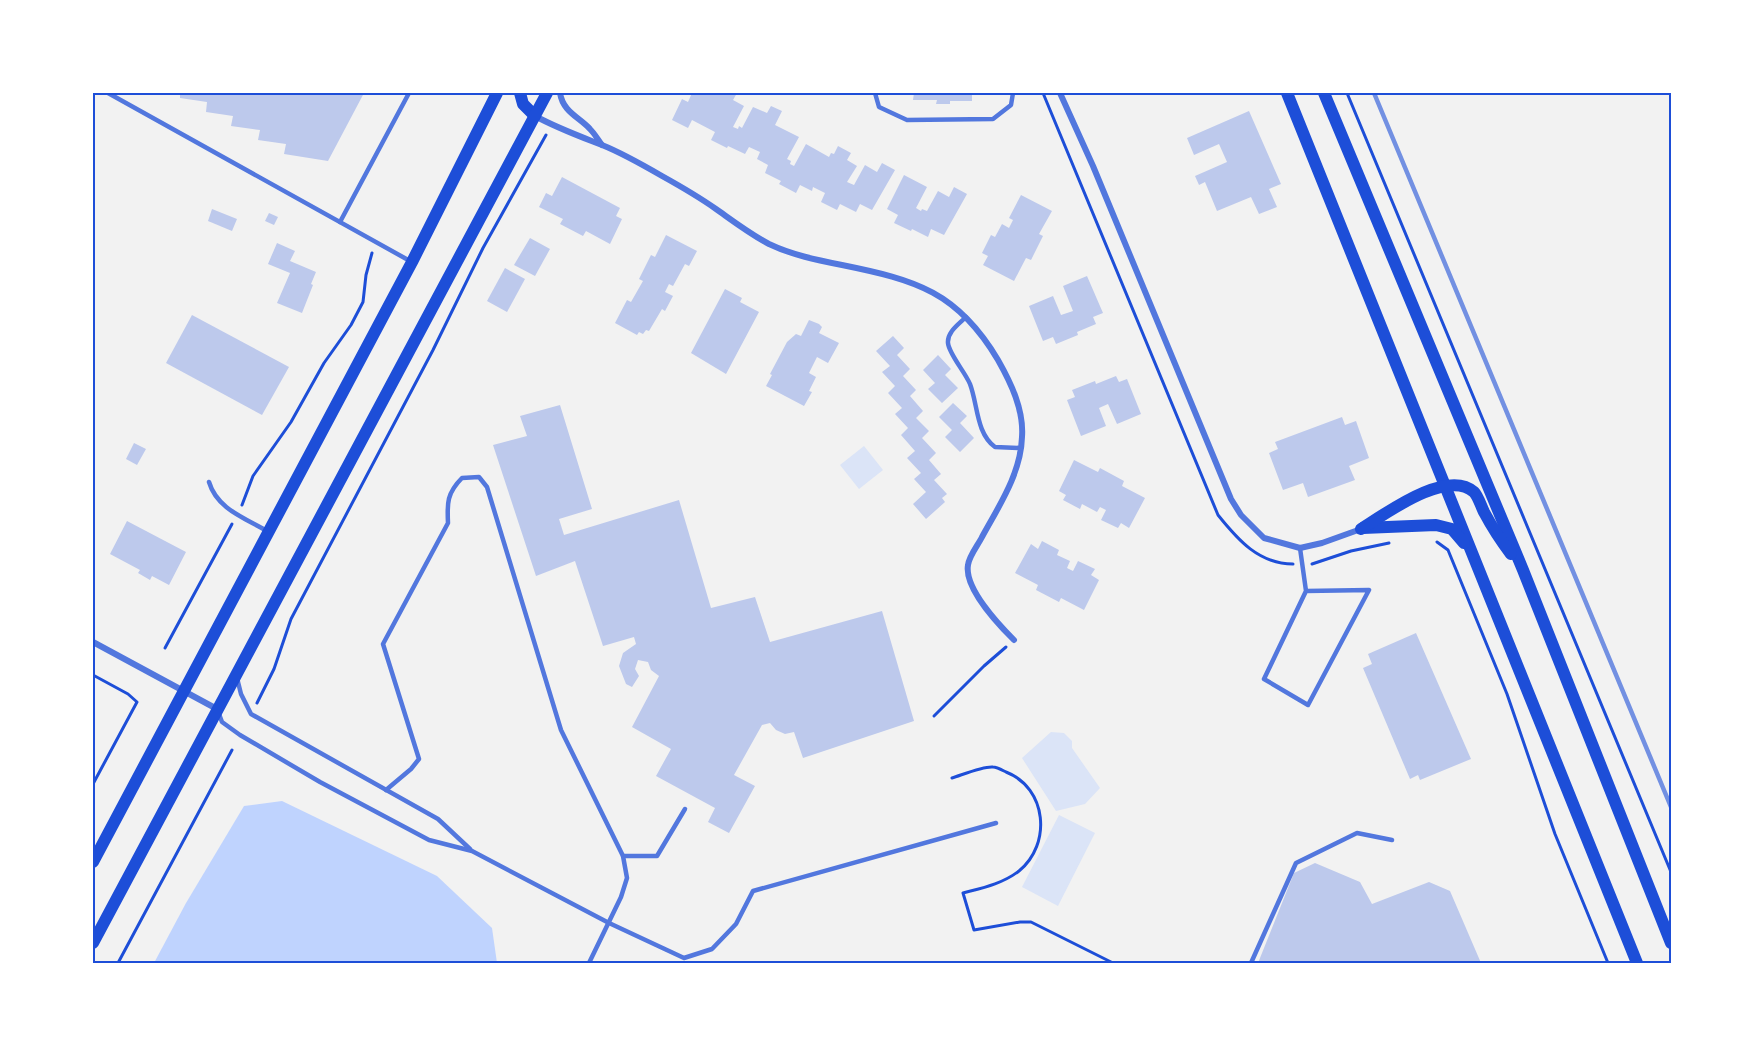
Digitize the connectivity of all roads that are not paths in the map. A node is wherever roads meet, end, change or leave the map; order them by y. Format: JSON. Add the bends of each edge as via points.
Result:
{"nodes":[{"id":1,"x":108,"y":93,"type":"edge"},
{"id":2,"x":409,"y":93,"type":"edge"},
{"id":3,"x":497,"y":93,"type":"edge"},
{"id":4,"x":520,"y":93,"type":"edge"},
{"id":5,"x":547,"y":93,"type":"edge"},
{"id":6,"x":560,"y":93,"type":"edge"},
{"id":7,"x":875,"y":93,"type":"edge"},
{"id":8,"x":1013,"y":93,"type":"edge"},
{"id":9,"x":1060,"y":93,"type":"edge"},
{"id":10,"x":1287,"y":93,"type":"edge"},
{"id":11,"x":1323,"y":93,"type":"edge"},
{"id":12,"x":535,"y":116,"type":"junction"},
{"id":13,"x":603,"y":145,"type":"junction"},
{"id":14,"x":340,"y":222,"type":"junction"},
{"id":15,"x":412,"y":262,"type":"junction"},
{"id":16,"x":966,"y":317,"type":"junction"},
{"id":17,"x":1021,"y":448,"type":"junction"},
{"id":18,"x":209,"y":482,"type":"dead end"},
{"id":19,"x":1445,"y":487,"type":"junction"},
{"id":20,"x":1361,"y":529,"type":"junction"},
{"id":21,"x":270,"y":532,"type":"junction"},
{"id":22,"x":1300,"y":548,"type":"junction"},
{"id":23,"x":1473,"y":556,"type":"junction"},
{"id":24,"x":1523,"y":570,"type":"junction"},
{"id":25,"x":1306,"y":591,"type":"junction"},
{"id":26,"x":1014,"y":640,"type":"road end"},
{"id":27,"x":93,"y":642,"type":"edge"},
{"id":28,"x":236,"y":673,"type":"junction"},
{"id":29,"x":183,"y":692,"type":"junction"},
{"id":30,"x":217,"y":709,"type":"junction"},
{"id":31,"x":386,"y":790,"type":"junction"},
{"id":32,"x":685,"y":808,"type":"dead end"},
{"id":33,"x":996,"y":823,"type":"dead end"},
{"id":34,"x":1392,"y":840,"type":"dead end"},
{"id":35,"x":472,"y":851,"type":"junction"},
{"id":36,"x":623,"y":856,"type":"junction"},
{"id":37,"x":93,"y":862,"type":"edge"},
{"id":38,"x":609,"y":923,"type":"junction"},
{"id":39,"x":93,"y":943,"type":"edge"},
{"id":40,"x":1671,"y":943,"type":"edge"},
{"id":41,"x":588,"y":963,"type":"edge"},
{"id":42,"x":1251,"y":963,"type":"edge"},
{"id":43,"x":1636,"y":963,"type":"edge"}],
"edges":[{"from":1,"to":14,"type":"lane"},
{"from":2,"to":14,"type":"lane"},
{"from":3,"to":15,"type":"main road"},
{"from":4,"to":12,"type":"main road","via":[[523,104]]},
{"from":5,"to":12,"type":"main road"},
{"from":6,"to":13,"type":"street","via":[[567,109]]},
{"from":7,"to":8,"type":"lane","via":[[879,106],[907,120],[993,119],[1011,105]]},
{"from":9,"to":22,"type":"street","via":[[1231,499],[1240,515],[1264,538]]},
{"from":10,"to":19,"type":"main road"},
{"from":11,"to":24,"type":"main road"},
{"from":12,"to":13,"type":"street"},
{"from":12,"to":28,"type":"main road"},
{"from":13,"to":16,"type":"street","via":[[675,184],[769,244],[806,258],[911,282],[941,297]]},
{"from":14,"to":15,"type":"lane"},
{"from":15,"to":21,"type":"main road"},
{"from":16,"to":17,"type":"street","via":[[994,354],[1012,387],[1020,413]]},
{"from":16,"to":17,"type":"lane","via":[[953,330],[948,347],[965,372],[983,434],[995,447]]},
{"from":17,"to":26,"type":"street","via":[[1010,483],[968,566],[986,611]]},
{"from":18,"to":21,"type":"lane","via":[[224,506]]},
{"from":19,"to":20,"type":"main road","via":[[1427,490]]},
{"from":19,"to":23,"type":"main road"},
{"from":19,"to":24,"type":"main road","via":[[1455,485],[1474,492],[1497,536]]},
{"from":20,"to":22,"type":"street"},
{"from":20,"to":23,"type":"main road","via":[[1436,525],[1452,529]]},
{"from":21,"to":29,"type":"main road"},
{"from":22,"to":25,"type":"lane"},
{"from":23,"to":43,"type":"main road"},
{"from":24,"to":40,"type":"main road"},
{"from":25,"to":25,"type":"lane","via":[[1264,679],[1308,705],[1369,590]]},
{"from":27,"to":29,"type":"street"},
{"from":28,"to":30,"type":"main road"},
{"from":28,"to":31,"type":"lane","via":[[251,714]]},
{"from":29,"to":30,"type":"street"},
{"from":29,"to":37,"type":"main road"},
{"from":30,"to":35,"type":"lane","via":[[222,722],[240,735],[320,782],[429,840]]},
{"from":30,"to":39,"type":"main road"},
{"from":31,"to":35,"type":"lane","via":[[438,819]]},
{"from":31,"to":36,"type":"lane","via":[[419,759],[383,644],[448,523],[447,505],[452,488],[462,478],[478,477],[487,487],[561,730]]},
{"from":32,"to":36,"type":"lane","via":[[657,856]]},
{"from":33,"to":38,"type":"lane","via":[[753,891],[736,924],[712,950],[684,958]]},
{"from":34,"to":42,"type":"lane","via":[[1357,833],[1296,863]]},
{"from":35,"to":38,"type":"lane"},
{"from":36,"to":38,"type":"lane","via":[[627,878]]},
{"from":38,"to":41,"type":"lane"}]}
